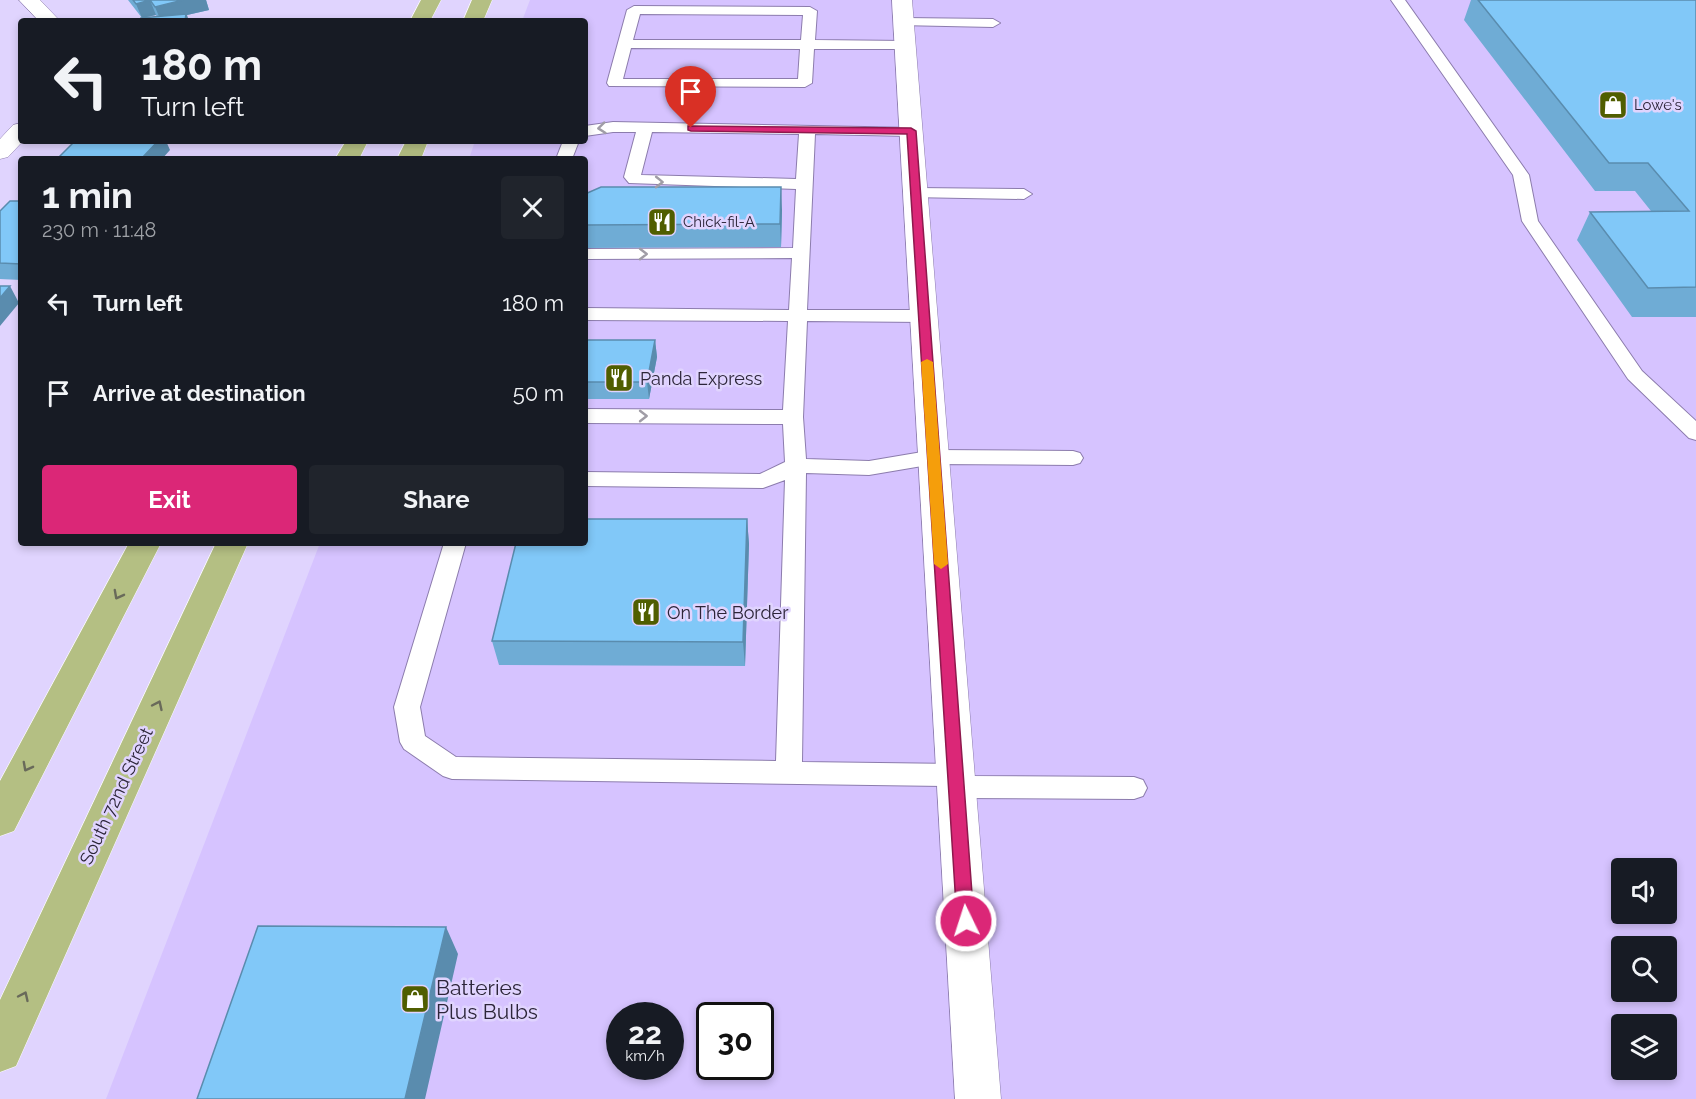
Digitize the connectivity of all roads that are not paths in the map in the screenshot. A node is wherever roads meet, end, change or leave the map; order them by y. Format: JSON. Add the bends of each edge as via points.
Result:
{"nodes":[{"id":1,"x":29,"y":0,"type":"edge"},
{"id":2,"x":431,"y":0,"type":"edge"},
{"id":3,"x":482,"y":0,"type":"edge"},
{"id":4,"x":1398,"y":0,"type":"edge"},
{"id":5,"x":47,"y":18,"type":"edge"},
{"id":6,"x":422,"y":18,"type":"edge"},
{"id":7,"x":474,"y":18,"type":"edge"},
{"id":8,"x":904,"y":22,"type":"edge"},
{"id":9,"x":993,"y":22,"type":"dead end"},
{"id":10,"x":624,"y":44,"type":"junction"},
{"id":11,"x":808,"y":45,"type":"junction"},
{"id":12,"x":645,"y":128,"type":"junction"},
{"id":13,"x":807,"y":129,"type":"junction"},
{"id":14,"x":588,"y":130,"type":"edge"},
{"id":15,"x":911,"y":131,"type":"junction"},
{"id":16,"x":18,"y":133,"type":"edge"},
{"id":17,"x":0,"y":152,"type":"edge"},
{"id":18,"x":804,"y":184,"type":"junction"},
{"id":19,"x":916,"y":193,"type":"junction"},
{"id":20,"x":1024,"y":194,"type":"dead end"},
{"id":21,"x":800,"y":253,"type":"junction"},
{"id":22,"x":588,"y":254,"type":"edge"},
{"id":23,"x":588,"y":314,"type":"edge"},
{"id":24,"x":797,"y":315,"type":"junction"},
{"id":25,"x":924,"y":316,"type":"junction"},
{"id":26,"x":588,"y":416,"type":"edge"},
{"id":27,"x":793,"y":417,"type":"junction"},
{"id":28,"x":1696,"y":433,"type":"edge"},
{"id":29,"x":934,"y":457,"type":"junction"},
{"id":30,"x":1073,"y":458,"type":"dead end"},
{"id":31,"x":796,"y":466,"type":"junction"},
{"id":32,"x":588,"y":479,"type":"edge"},
{"id":33,"x":143,"y":546,"type":"edge"},
{"id":34,"x":231,"y":546,"type":"edge"},
{"id":35,"x":454,"y":546,"type":"edge"},
{"id":36,"x":789,"y":772,"type":"junction"},
{"id":37,"x":956,"y":781,"type":"junction"},
{"id":38,"x":1134,"y":788,"type":"dead end"},
{"id":39,"x":0,"y":819,"type":"edge"},
{"id":40,"x":0,"y":1050,"type":"edge"},
{"id":41,"x":978,"y":1099,"type":"edge"}],
"edges":[{"from":1,"to":5,"type":"street"},
{"from":2,"to":6,"type":"main road"},
{"from":3,"to":7,"type":"main road"},
{"from":4,"to":28,"type":"lane","via":[[1521,175],[1530,221],[1635,375]]},
{"from":8,"to":9,"type":"lane"},
{"from":8,"to":11,"type":"lane"},
{"from":8,"to":15,"type":"street"},
{"from":10,"to":11,"type":"lane"},
{"from":10,"to":11,"type":"lane","via":[[634,10],[798,10],[810,11]]},
{"from":10,"to":11,"type":"lane","via":[[614,83],[805,83]]},
{"from":12,"to":13,"type":"lane"},
{"from":12,"to":14,"type":"lane","one_way":true},
{"from":12,"to":18,"type":"lane","one_way":true,"via":[[632,177],[635,180]]},
{"from":13,"to":15,"type":"lane"},
{"from":13,"to":18,"type":"lane"},
{"from":15,"to":19,"type":"street"},
{"from":16,"to":17,"type":"street"},
{"from":18,"to":21,"type":"lane"},
{"from":19,"to":20,"type":"lane"},
{"from":19,"to":25,"type":"street"},
{"from":22,"to":21,"type":"lane","one_way":true},
{"from":21,"to":24,"type":"lane"},
{"from":23,"to":24,"type":"lane"},
{"from":24,"to":25,"type":"lane"},
{"from":24,"to":27,"type":"lane"},
{"from":25,"to":29,"type":"street"},
{"from":26,"to":27,"type":"lane","one_way":true},
{"from":27,"to":31,"type":"lane"},
{"from":29,"to":30,"type":"lane"},
{"from":29,"to":31,"type":"lane","via":[[869,468]]},
{"from":29,"to":37,"type":"street"},
{"from":31,"to":32,"type":"lane","via":[[763,482]]},
{"from":31,"to":36,"type":"lane"},
{"from":33,"to":39,"type":"main road","one_way":true},
{"from":40,"to":34,"type":"main road","name":"South 72nd Street","one_way":true},
{"from":35,"to":36,"type":"lane","via":[[407,707],[413,742],[452,768]]},
{"from":36,"to":37,"type":"lane"},
{"from":37,"to":38,"type":"lane"},
{"from":37,"to":41,"type":"street"}]}
